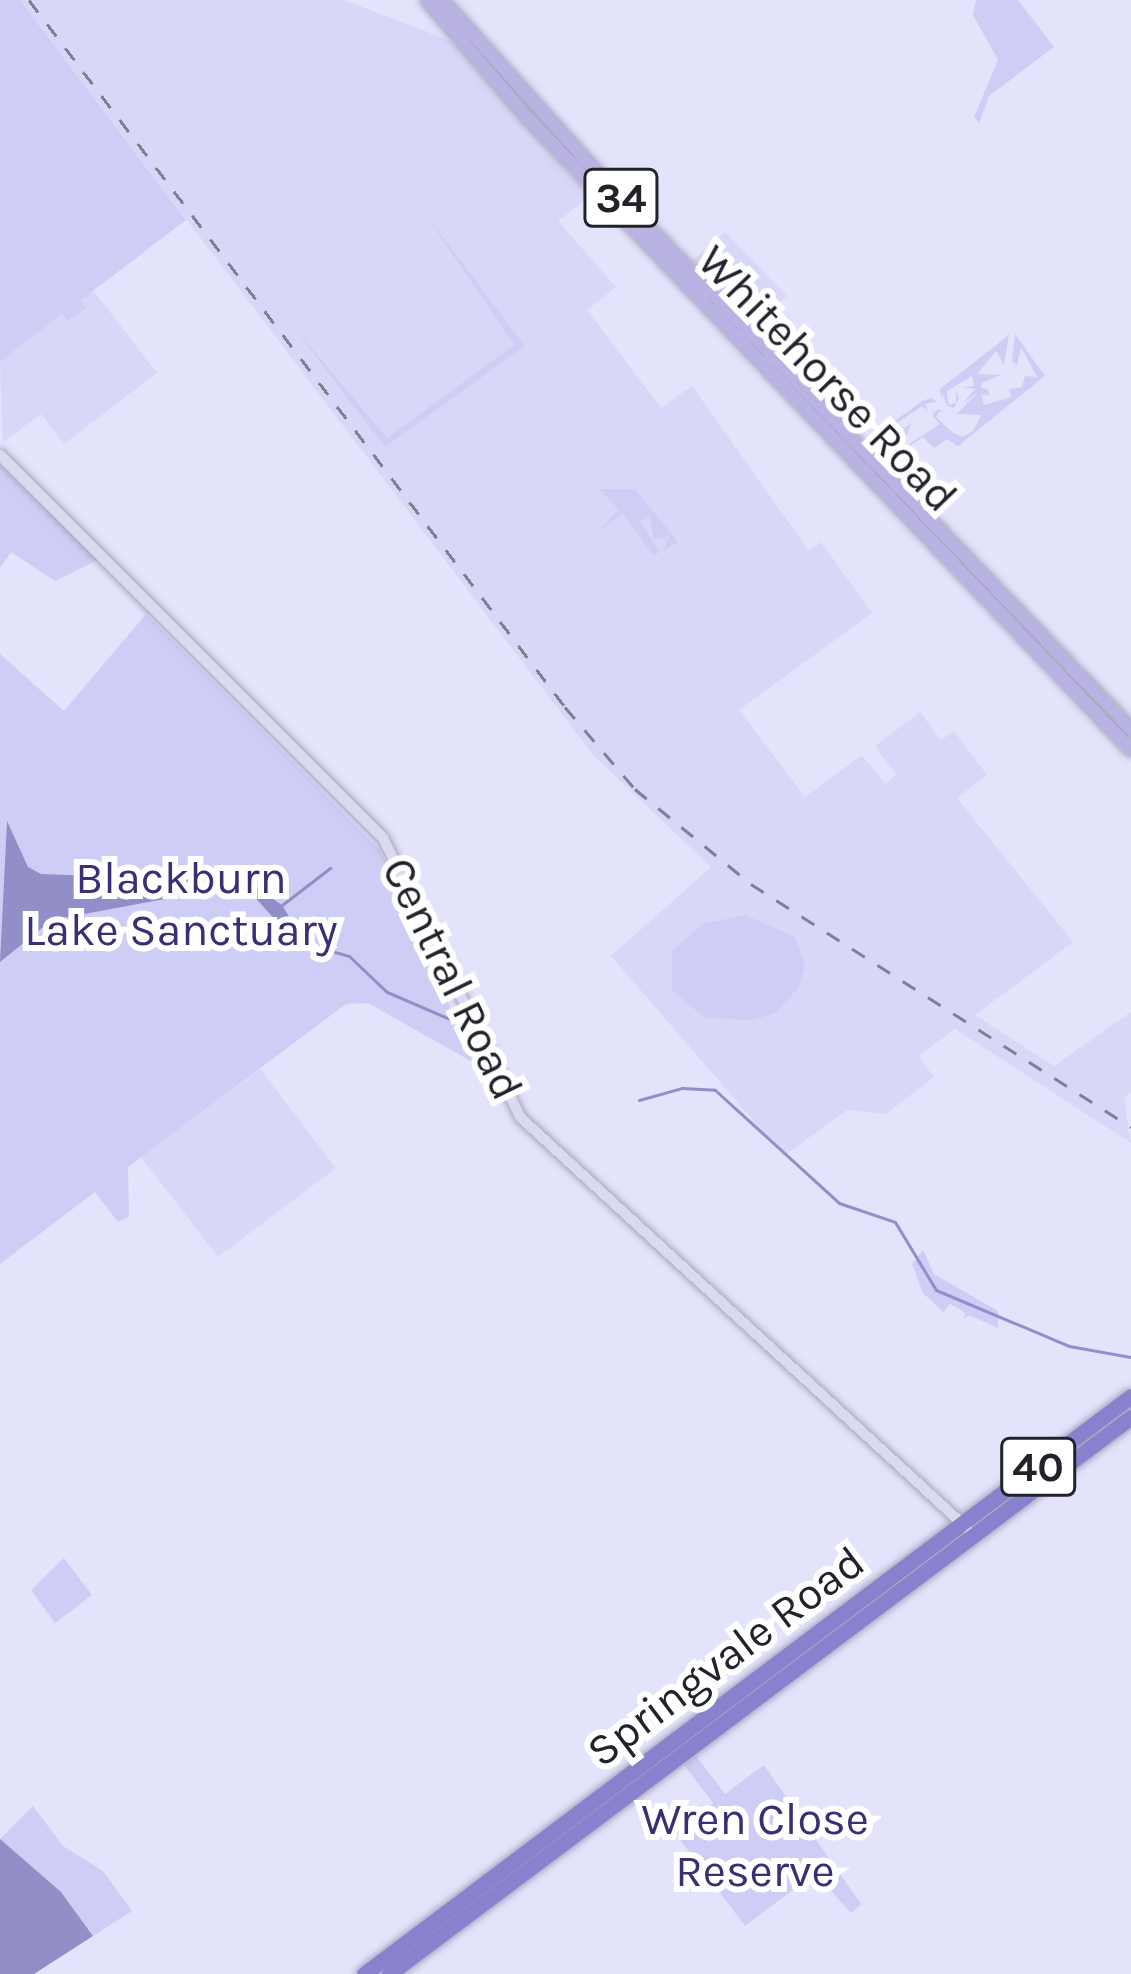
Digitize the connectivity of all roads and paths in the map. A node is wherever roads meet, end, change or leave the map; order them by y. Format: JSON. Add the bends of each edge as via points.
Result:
{"nodes":[{"id":1,"x":427,"y":0,"type":"edge"},
{"id":2,"x":444,"y":2,"type":"edge"},
{"id":3,"x":444,"y":20,"type":"junction"},
{"id":4,"x":473,"y":46,"type":"junction"},
{"id":5,"x":0,"y":455,"type":"edge"},
{"id":6,"x":924,"y":512,"type":"junction"},
{"id":7,"x":920,"y":528,"type":"junction"},
{"id":8,"x":1131,"y":728,"type":"edge"},
{"id":9,"x":1131,"y":750,"type":"edge"},
{"id":10,"x":1131,"y":1396,"type":"edge"},
{"id":11,"x":1131,"y":1417,"type":"edge"},
{"id":12,"x":968,"y":1529,"type":"junction"},
{"id":13,"x":364,"y":1974,"type":"edge"},
{"id":14,"x":389,"y":1974,"type":"edge"}],
"edges":[{"from":1,"to":3,"type":"main road","name":"Whitehorse Road","number":"34"},
{"from":2,"to":3,"type":"main road"},
{"from":2,"to":4,"type":"main road","name":"Whitehorse Road","number":"34"},
{"from":3,"to":4,"type":"main road","name":"Whitehorse Road","number":"34"},
{"from":4,"to":6,"type":"main road","name":"Whitehorse Road","number":"34"},
{"from":4,"to":7,"type":"main road","name":"Whitehorse Road","number":"34"},
{"from":5,"to":12,"type":"street","name":"Central Road","via":[[382,838],[495,1081],[520,1117]]},
{"from":6,"to":7,"type":"main road"},
{"from":6,"to":8,"type":"main road","name":"Whitehorse Road","number":"34"},
{"from":7,"to":9,"type":"main road","name":"Whitehorse Road","number":"34"},
{"from":10,"to":12,"type":"highway","name":"Springvale Road","number":"40"},
{"from":11,"to":12,"type":"highway","name":"Springvale Road","number":"40"},
{"from":12,"to":13,"type":"highway","name":"Springvale Road","number":"40"},
{"from":12,"to":14,"type":"highway","name":"Springvale Road","number":"40"}]}
